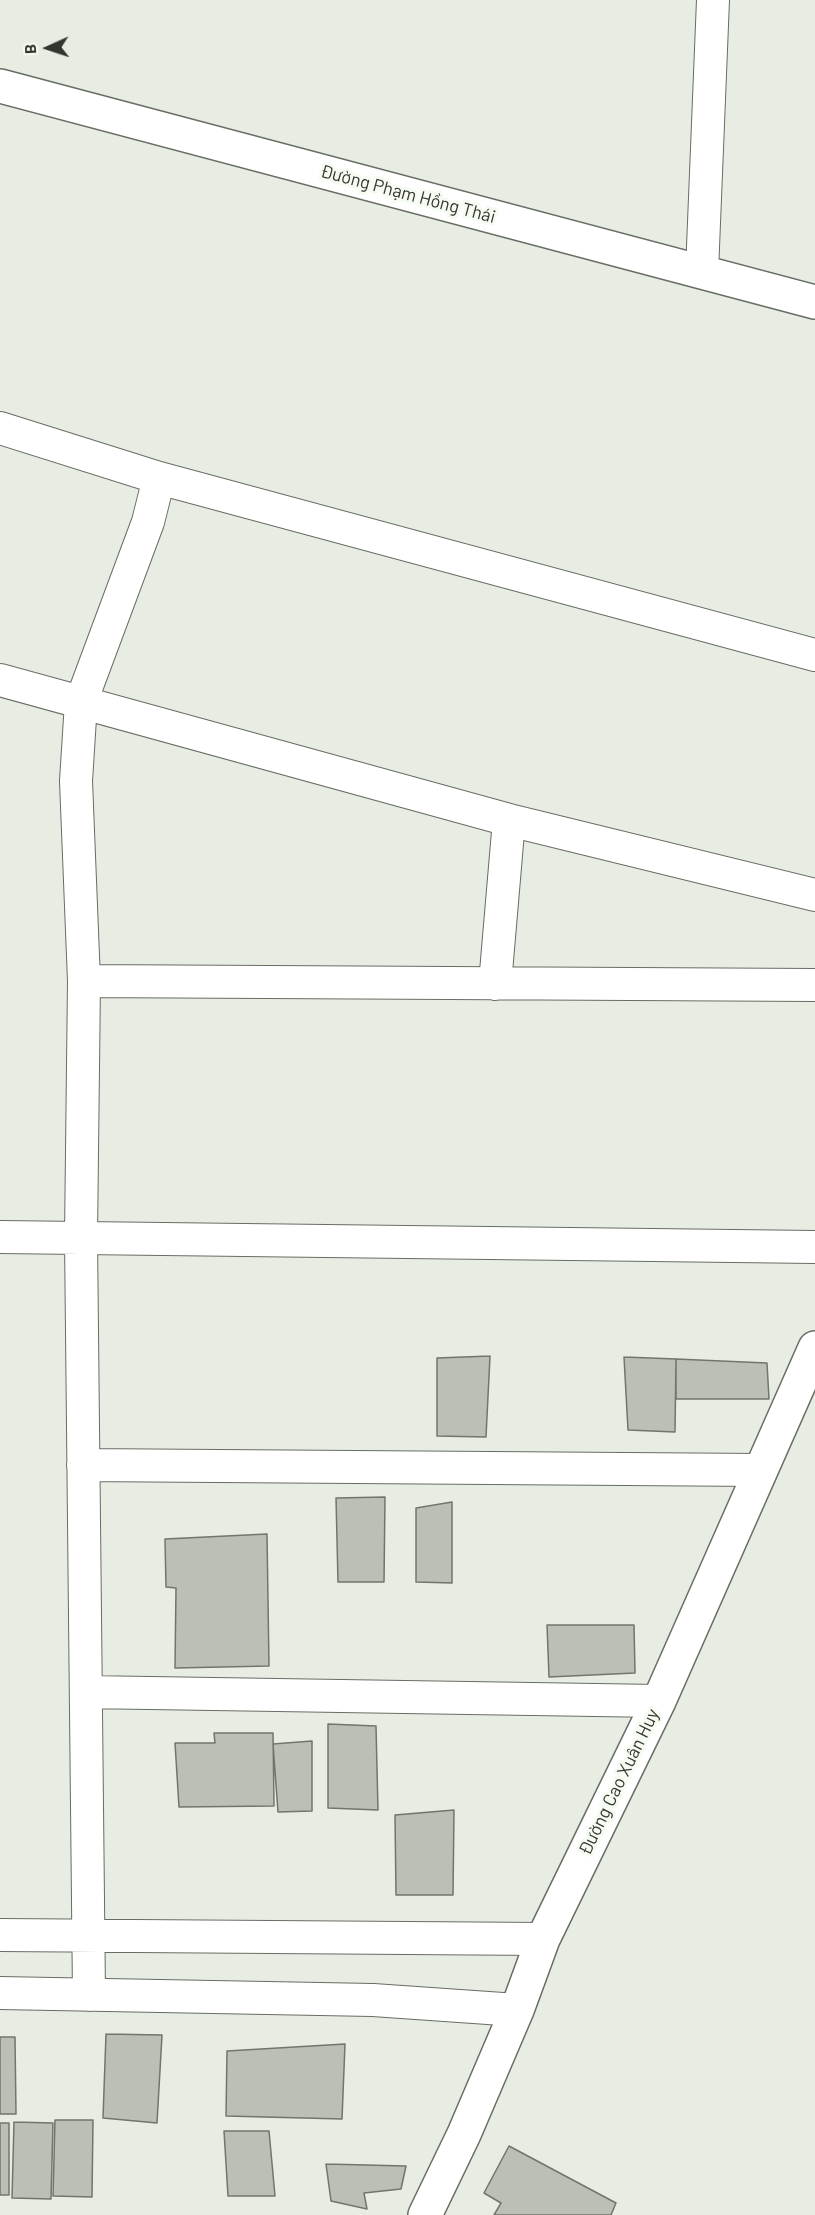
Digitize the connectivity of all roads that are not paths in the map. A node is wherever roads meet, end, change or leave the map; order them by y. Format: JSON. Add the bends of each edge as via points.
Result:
{"nodes":[{"id":1,"x":713,"y":0,"type":"edge"},
{"id":2,"x":0,"y":86,"type":"edge"},
{"id":3,"x":702,"y":272,"type":"junction"},
{"id":4,"x":815,"y":302,"type":"edge"},
{"id":5,"x":0,"y":428,"type":"edge"},
{"id":6,"x":159,"y":478,"type":"junction"},
{"id":7,"x":815,"y":655,"type":"edge"},
{"id":8,"x":0,"y":680,"type":"edge"},
{"id":9,"x":81,"y":702,"type":"junction"},
{"id":10,"x":509,"y":820,"type":"junction"},
{"id":11,"x":815,"y":895,"type":"edge"},
{"id":12,"x":84,"y":981,"type":"junction"},
{"id":13,"x":495,"y":984,"type":"junction"},
{"id":14,"x":815,"y":985,"type":"edge"},
{"id":15,"x":81,"y":1236,"type":"junction"},
{"id":16,"x":0,"y":1237,"type":"edge"},
{"id":17,"x":815,"y":1247,"type":"edge"},
{"id":18,"x":815,"y":1348,"type":"edge"},
{"id":19,"x":83,"y":1465,"type":"junction"},
{"id":20,"x":761,"y":1470,"type":"junction"},
{"id":21,"x":86,"y":1692,"type":"junction"},
{"id":22,"x":658,"y":1701,"type":"junction"},
{"id":23,"x":0,"y":1935,"type":"edge"},
{"id":24,"x":89,"y":1936,"type":"junction"},
{"id":25,"x":543,"y":1940,"type":"junction"},
{"id":26,"x":0,"y":1994,"type":"edge"},
{"id":27,"x":89,"y":1995,"type":"junction"},
{"id":28,"x":517,"y":2010,"type":"junction"},
{"id":29,"x":424,"y":2215,"type":"edge"}],
"edges":[{"from":1,"to":3,"type":"street"},
{"from":2,"to":3,"type":"street","name":"Đường Phạm Hồng Thái"},
{"from":3,"to":4,"type":"street","name":"Đường Phạm Hồng Thái"},
{"from":5,"to":6,"type":"street"},
{"from":6,"to":7,"type":"street"},
{"from":6,"to":9,"type":"street","via":[[148,522]]},
{"from":8,"to":9,"type":"street"},
{"from":9,"to":10,"type":"street"},
{"from":9,"to":12,"type":"street","via":[[76,781]]},
{"from":10,"to":11,"type":"street"},
{"from":10,"to":13,"type":"street"},
{"from":12,"to":13,"type":"street"},
{"from":12,"to":15,"type":"street"},
{"from":13,"to":14,"type":"street"},
{"from":15,"to":16,"type":"street"},
{"from":15,"to":17,"type":"street"},
{"from":15,"to":19,"type":"street"},
{"from":18,"to":20,"type":"street","name":"Đường Cao Xuân Huy"},
{"from":19,"to":20,"type":"street"},
{"from":19,"to":21,"type":"street"},
{"from":20,"to":22,"type":"street","name":"Đường Cao Xuân Huy"},
{"from":21,"to":22,"type":"street"},
{"from":21,"to":24,"type":"street"},
{"from":22,"to":25,"type":"street","name":"Đường Cao Xuân Huy"},
{"from":23,"to":24,"type":"street"},
{"from":24,"to":25,"type":"street"},
{"from":24,"to":27,"type":"street"},
{"from":25,"to":28,"type":"street","name":"Đường Cao Xuân Huy"},
{"from":26,"to":27,"type":"street"},
{"from":27,"to":28,"type":"street","via":[[373,2000]]},
{"from":28,"to":29,"type":"street","name":"Đường Cao Xuân Huy"}]}
